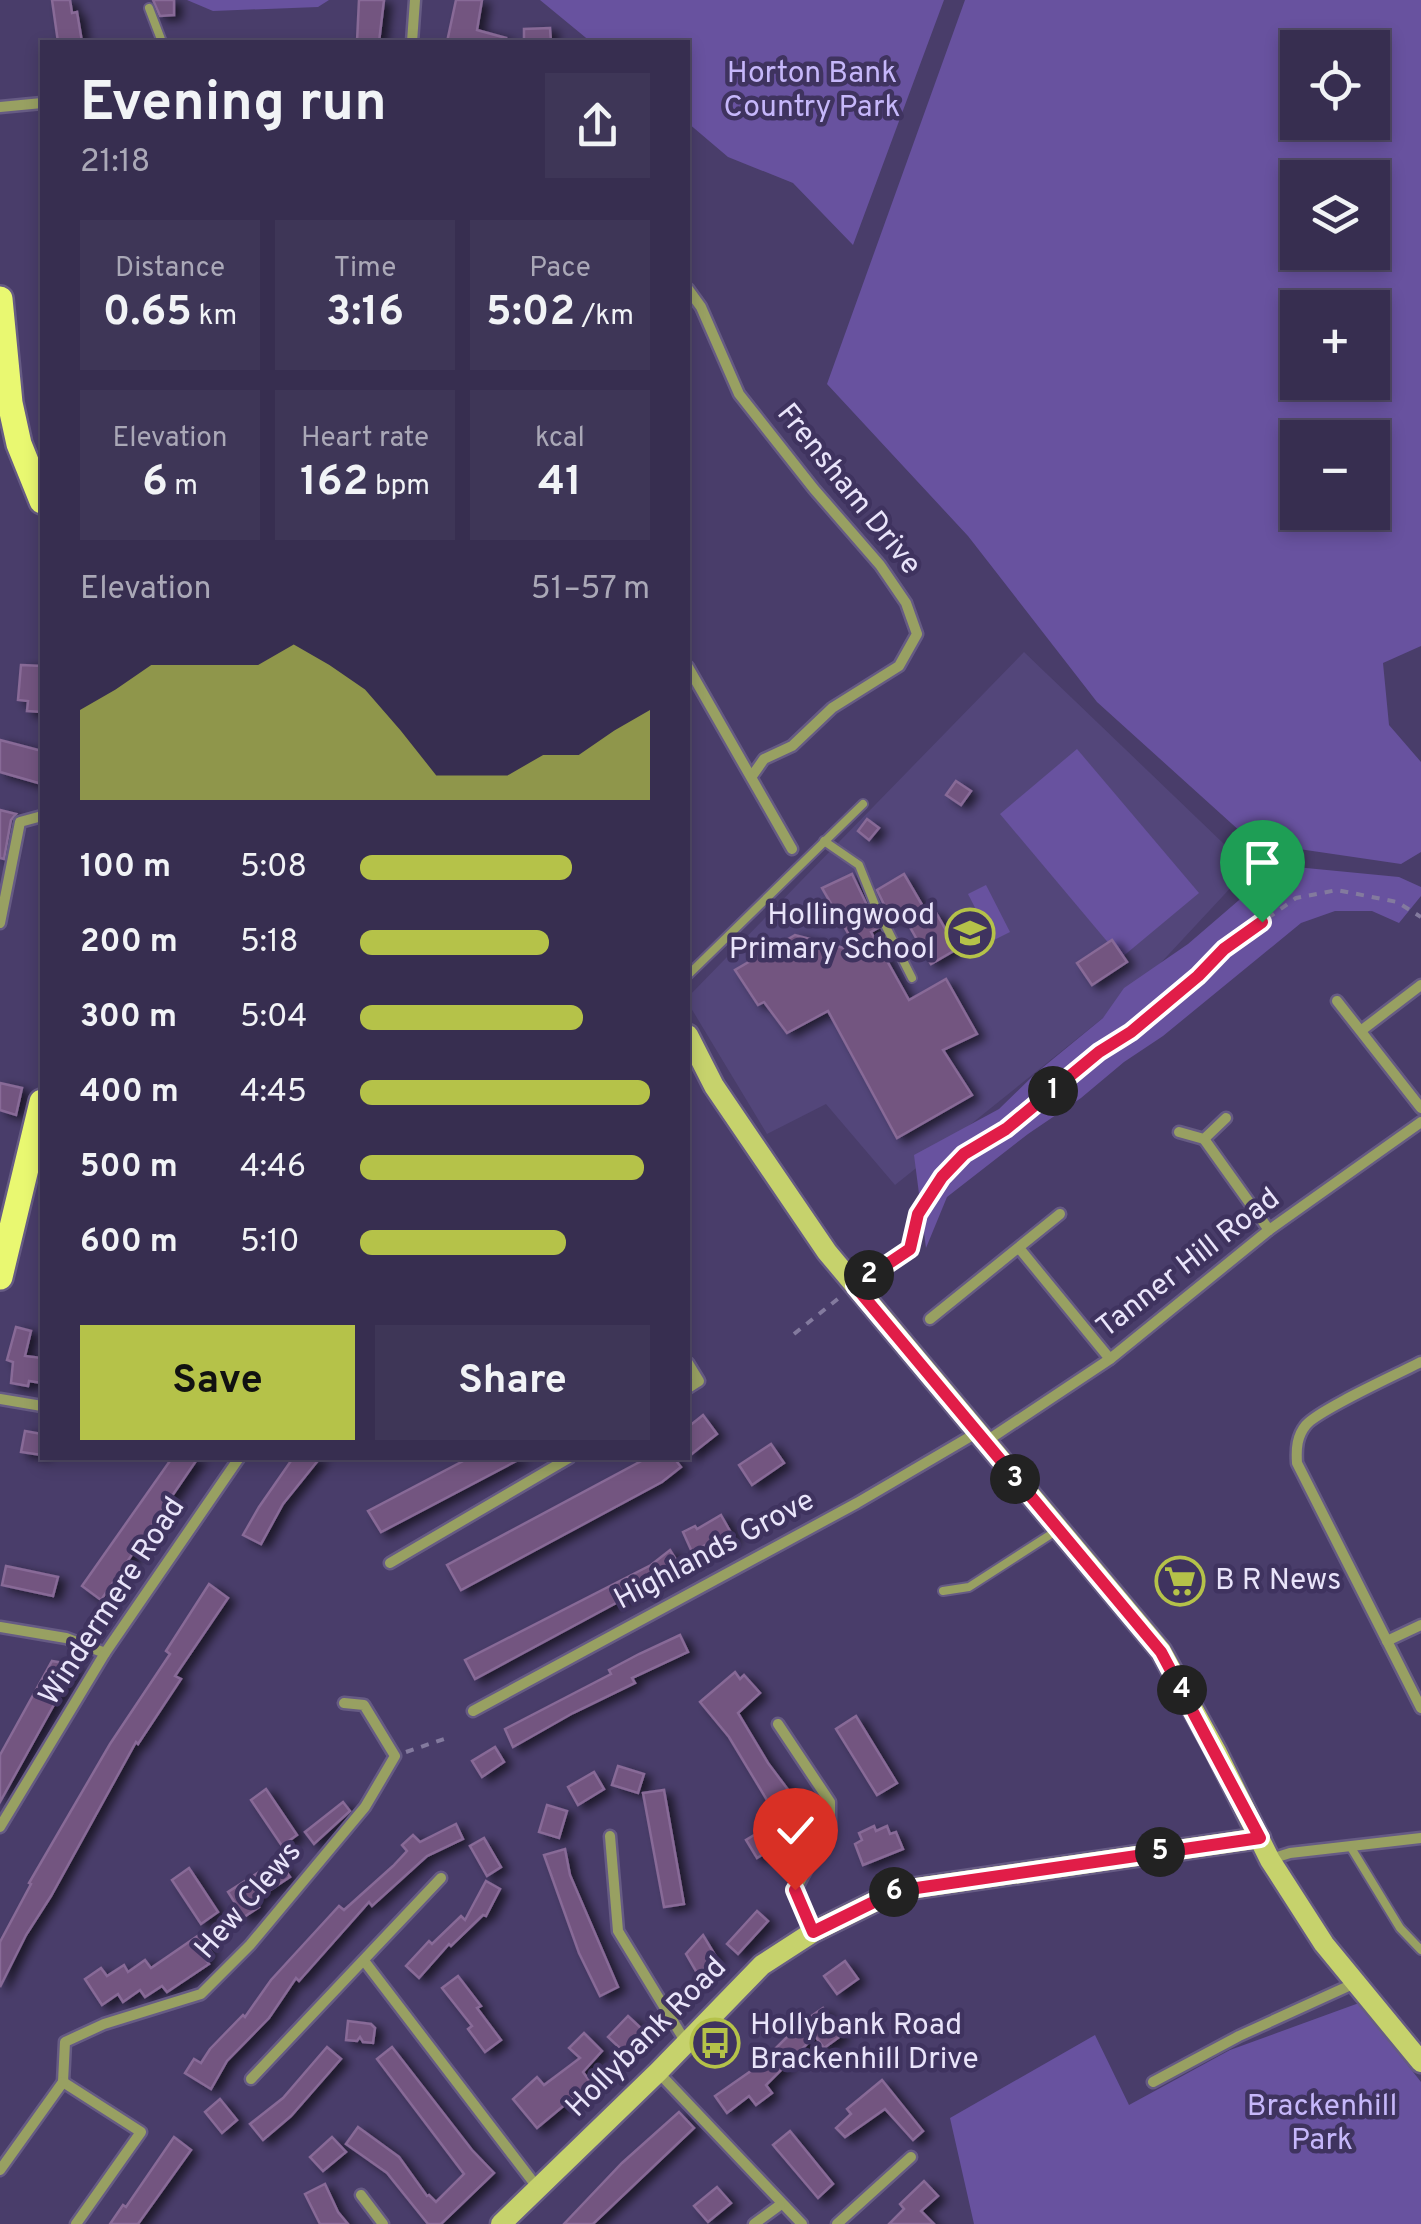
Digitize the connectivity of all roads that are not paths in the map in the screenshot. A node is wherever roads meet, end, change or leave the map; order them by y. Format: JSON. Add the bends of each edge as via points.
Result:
{"nodes":[{"id":1,"x":415,"y":0,"type":"edge"},
{"id":2,"x":149,"y":8,"type":"dead end"},
{"id":3,"x":161,"y":40,"type":"edge"},
{"id":4,"x":412,"y":40,"type":"edge"},
{"id":5,"x":40,"y":103,"type":"edge"},
{"id":6,"x":0,"y":106,"type":"edge"},
{"id":7,"x":690,"y":292,"type":"edge"},
{"id":8,"x":0,"y":298,"type":"edge"},
{"id":9,"x":5,"y":407,"type":"edge"},
{"id":10,"x":40,"y":496,"type":"edge"},
{"id":11,"x":690,"y":670,"type":"edge"},
{"id":12,"x":752,"y":776,"type":"junction"},
{"id":13,"x":863,"y":804,"type":"dead end"},
{"id":14,"x":40,"y":817,"type":"edge"},
{"id":15,"x":824,"y":842,"type":"junction"},
{"id":16,"x":792,"y":849,"type":"dead end"},
{"id":17,"x":0,"y":924,"type":"edge"},
{"id":18,"x":690,"y":973,"type":"edge"},
{"id":19,"x":912,"y":978,"type":"dead end"},
{"id":20,"x":1421,"y":985,"type":"edge"},
{"id":21,"x":1337,"y":1001,"type":"dead end"},
{"id":22,"x":1362,"y":1030,"type":"junction"},
{"id":23,"x":690,"y":1039,"type":"edge"},
{"id":24,"x":1421,"y":1108,"type":"edge"},
{"id":25,"x":40,"y":1110,"type":"edge"},
{"id":26,"x":1226,"y":1118,"type":"dead end"},
{"id":27,"x":1421,"y":1122,"type":"edge"},
{"id":28,"x":1179,"y":1132,"type":"dead end"},
{"id":29,"x":1204,"y":1139,"type":"junction"},
{"id":30,"x":1060,"y":1214,"type":"dead end"},
{"id":31,"x":1269,"y":1230,"type":"junction"},
{"id":32,"x":1019,"y":1248,"type":"junction"},
{"id":33,"x":0,"y":1277,"type":"edge"},
{"id":34,"x":930,"y":1319,"type":"dead end"},
{"id":35,"x":1110,"y":1359,"type":"junction"},
{"id":36,"x":1421,"y":1362,"type":"edge"},
{"id":37,"x":690,"y":1366,"type":"edge"},
{"id":38,"x":690,"y":1387,"type":"edge"},
{"id":39,"x":0,"y":1399,"type":"edge"},
{"id":40,"x":40,"y":1406,"type":"edge"},
{"id":41,"x":982,"y":1437,"type":"junction"},
{"id":42,"x":238,"y":1460,"type":"edge"},
{"id":43,"x":566,"y":1460,"type":"edge"},
{"id":44,"x":1057,"y":1531,"type":"junction"},
{"id":45,"x":390,"y":1563,"type":"dead end"},
{"id":46,"x":943,"y":1592,"type":"dead end"},
{"id":47,"x":1421,"y":1624,"type":"edge"},
{"id":48,"x":0,"y":1627,"type":"edge"},
{"id":49,"x":1387,"y":1641,"type":"junction"},
{"id":50,"x":106,"y":1653,"type":"junction"},
{"id":51,"x":344,"y":1703,"type":"dead end"},
{"id":52,"x":1421,"y":1708,"type":"edge"},
{"id":53,"x":473,"y":1710,"type":"dead end"},
{"id":54,"x":778,"y":1724,"type":"dead end"},
{"id":55,"x":2,"y":1820,"type":"edge"},
{"id":56,"x":610,"y":1836,"type":"dead end"},
{"id":57,"x":1260,"y":1838,"type":"junction"},
{"id":58,"x":1421,"y":1838,"type":"edge"},
{"id":59,"x":1350,"y":1846,"type":"junction"},
{"id":60,"x":1270,"y":1860,"type":"junction"},
{"id":61,"x":441,"y":1878,"type":"dead end"},
{"id":62,"x":813,"y":1932,"type":"junction"},
{"id":63,"x":1421,"y":1950,"type":"edge"},
{"id":64,"x":364,"y":1962,"type":"junction"},
{"id":65,"x":1354,"y":1984,"type":"junction"},
{"id":66,"x":685,"y":2041,"type":"junction"},
{"id":67,"x":1421,"y":2062,"type":"edge"},
{"id":68,"x":658,"y":2072,"type":"junction"},
{"id":69,"x":251,"y":2079,"type":"dead end"},
{"id":70,"x":63,"y":2082,"type":"junction"},
{"id":71,"x":1153,"y":2082,"type":"dead end"},
{"id":72,"x":910,"y":2157,"type":"dead end"},
{"id":73,"x":0,"y":2170,"type":"edge"},
{"id":74,"x":537,"y":2187,"type":"junction"},
{"id":75,"x":361,"y":2196,"type":"dead end"},
{"id":76,"x":780,"y":2205,"type":"junction"},
{"id":77,"x":76,"y":2224,"type":"edge"},
{"id":78,"x":384,"y":2224,"type":"edge"},
{"id":79,"x":501,"y":2224,"type":"edge"},
{"id":80,"x":754,"y":2224,"type":"edge"},
{"id":81,"x":802,"y":2224,"type":"edge"},
{"id":82,"x":837,"y":2224,"type":"edge"}],
"edges":[{"from":1,"to":4,"type":"street"},
{"from":2,"to":3,"type":"lane"},
{"from":5,"to":6,"type":"street"},
{"from":7,"to":12,"type":"street","name":"Frensham Drive","via":[[740,394],[880,565],[917,634],[899,666],[832,708],[792,746],[764,758]]},
{"from":8,"to":9,"type":"main road"},
{"from":9,"to":10,"type":"main road"},
{"from":11,"to":12,"type":"street"},
{"from":12,"to":16,"type":"street"},
{"from":13,"to":15,"type":"lane"},
{"from":14,"to":17,"type":"street","via":[[20,822]]},
{"from":15,"to":18,"type":"lane"},
{"from":15,"to":19,"type":"lane","via":[[860,865]]},
{"from":20,"to":22,"type":"street"},
{"from":21,"to":22,"type":"street"},
{"from":22,"to":24,"type":"street"},
{"from":23,"to":41,"type":"street","via":[[714,1086],[826,1252]]},
{"from":25,"to":33,"type":"main road"},
{"from":26,"to":29,"type":"street"},
{"from":27,"to":31,"type":"street","name":"Tanner Hill Road"},
{"from":28,"to":29,"type":"street"},
{"from":29,"to":31,"type":"street"},
{"from":30,"to":32,"type":"street"},
{"from":31,"to":35,"type":"street","name":"Tanner Hill Road"},
{"from":32,"to":34,"type":"street"},
{"from":32,"to":35,"type":"street"},
{"from":35,"to":41,"type":"street","name":"Tanner Hill Road"},
{"from":36,"to":49,"type":"street","via":[[1311,1419],[1297,1440],[1297,1463]]},
{"from":37,"to":38,"type":"street","via":[[699,1381]]},
{"from":39,"to":40,"type":"street"},
{"from":41,"to":44,"type":"street"},
{"from":41,"to":53,"type":"street","name":"Highlands Grove"},
{"from":42,"to":50,"type":"street","name":"Windermere Road"},
{"from":43,"to":45,"type":"street"},
{"from":44,"to":46,"type":"lane","via":[[969,1587]]},
{"from":44,"to":57,"type":"street","via":[[1161,1652]]},
{"from":47,"to":49,"type":"street"},
{"from":48,"to":50,"type":"street","via":[[66,1638]]},
{"from":49,"to":52,"type":"street"},
{"from":50,"to":55,"type":"street","name":"Windermere Road"},
{"from":51,"to":70,"type":"street","name":"Hew Clews","via":[[364,1705],[394,1756],[365,1807],[201,1994],[65,2042]]},
{"from":54,"to":62,"type":"street","via":[[830,1802],[830,1826],[795,1890]]},
{"from":56,"to":66,"type":"street","via":[[618,1931]]},
{"from":57,"to":60,"type":"street"},
{"from":57,"to":62,"type":"street","name":"Hollybank Road","via":[[896,1891]]},
{"from":58,"to":59,"type":"street"},
{"from":59,"to":60,"type":"street"},
{"from":59,"to":63,"type":"lane"},
{"from":60,"to":65,"type":"street"},
{"from":61,"to":64,"type":"street"},
{"from":62,"to":66,"type":"street","name":"Hollybank Road","via":[[762,1965]]},
{"from":64,"to":69,"type":"street"},
{"from":64,"to":74,"type":"street"},
{"from":65,"to":67,"type":"street"},
{"from":65,"to":71,"type":"street"},
{"from":66,"to":68,"type":"street","name":"Hollybank Road"},
{"from":68,"to":74,"type":"street","name":"Hollybank Road"},
{"from":68,"to":76,"type":"street"},
{"from":70,"to":73,"type":"street"},
{"from":70,"to":77,"type":"street","via":[[141,2132]]},
{"from":72,"to":82,"type":"street"},
{"from":74,"to":79,"type":"street","name":"Hollybank Road"},
{"from":75,"to":78,"type":"street"},
{"from":76,"to":80,"type":"street"},
{"from":76,"to":81,"type":"street"}]}
